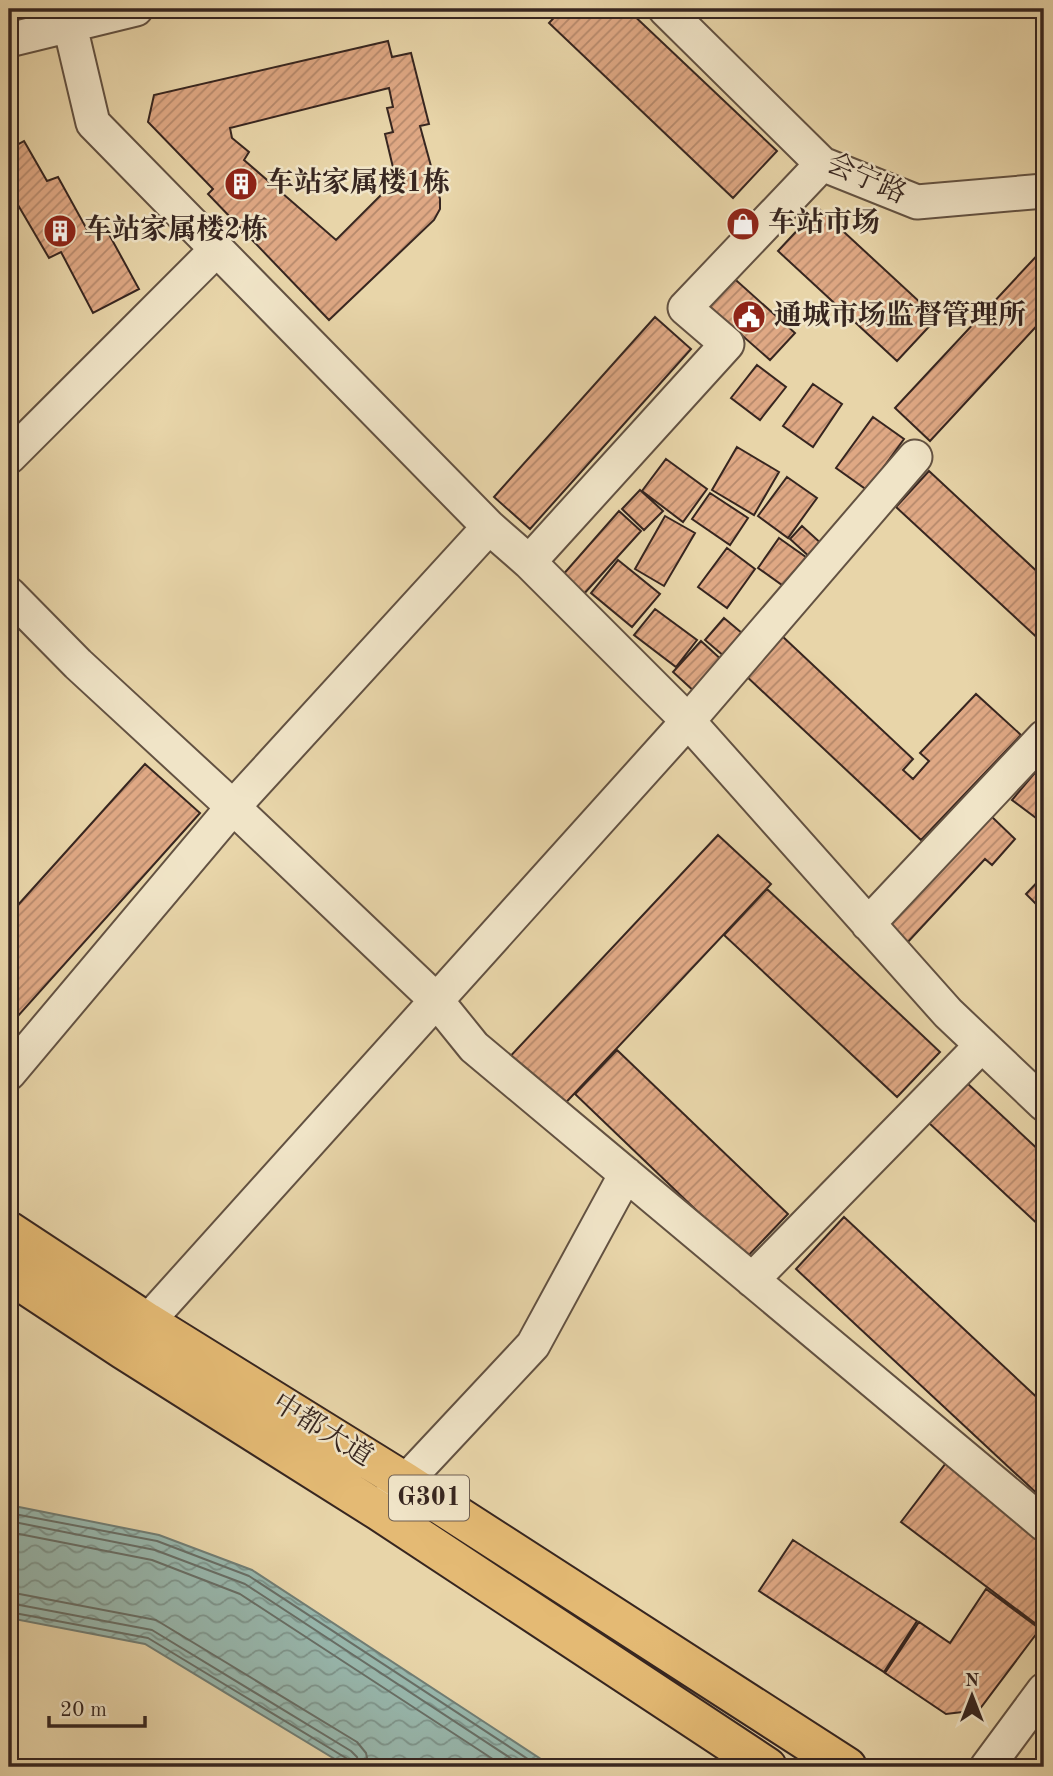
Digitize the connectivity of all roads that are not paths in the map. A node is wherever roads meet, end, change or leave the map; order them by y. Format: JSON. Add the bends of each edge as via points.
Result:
{"nodes":[{"id":1,"x":136,"y":9,"type":"edge"},
{"id":2,"x":665,"y":9,"type":"edge"},
{"id":3,"x":68,"y":17,"type":"edge"},
{"id":4,"x":9,"y":40,"type":"edge"},
{"id":5,"x":822,"y":164,"type":"junction"},
{"id":6,"x":1044,"y":191,"type":"edge"},
{"id":7,"x":217,"y":249,"type":"junction"},
{"id":8,"x":9,"y":457,"type":"edge"},
{"id":9,"x":915,"y":457,"type":"dead end"},
{"id":10,"x":489,"y":527,"type":"junction"},
{"id":11,"x":529,"y":562,"type":"junction"},
{"id":12,"x":9,"y":594,"type":"edge"},
{"id":13,"x":688,"y":721,"type":"junction"},
{"id":14,"x":1044,"y":737,"type":"edge"},
{"id":15,"x":233,"y":807,"type":"junction"},
{"id":16,"x":868,"y":924,"type":"junction"},
{"id":17,"x":436,"y":1000,"type":"junction"},
{"id":18,"x":982,"y":1045,"type":"junction"},
{"id":19,"x":9,"y":1073,"type":"edge"},
{"id":20,"x":1044,"y":1104,"type":"edge"},
{"id":21,"x":626,"y":1174,"type":"junction"},
{"id":22,"x":9,"y":1231,"type":"edge"},
{"id":23,"x":9,"y":1274,"type":"edge"},
{"id":24,"x":752,"y":1280,"type":"junction"},
{"id":25,"x":136,"y":1336,"type":"junction"},
{"id":26,"x":405,"y":1482,"type":"junction"},
{"id":27,"x":379,"y":1511,"type":"junction"},
{"id":28,"x":1044,"y":1524,"type":"edge"},
{"id":29,"x":1044,"y":1690,"type":"edge"},
{"id":30,"x":767,"y":1767,"type":"edge"},
{"id":31,"x":847,"y":1767,"type":"edge"},
{"id":32,"x":987,"y":1767,"type":"edge"}],
"edges":[{"from":1,"to":3,"type":"street"},
{"from":2,"to":5,"type":"street","name":"会宁路"},
{"from":3,"to":4,"type":"street"},
{"from":3,"to":7,"type":"street","via":[[93,123]]},
{"from":5,"to":6,"type":"street","name":"会宁路","via":[[917,202]]},
{"from":5,"to":11,"type":"street","via":[[685,307],[727,344]]},
{"from":7,"to":8,"type":"street"},
{"from":7,"to":10,"type":"street"},
{"from":9,"to":13,"type":"street"},
{"from":10,"to":11,"type":"street"},
{"from":10,"to":15,"type":"street"},
{"from":11,"to":13,"type":"street"},
{"from":12,"to":15,"type":"street"},
{"from":13,"to":16,"type":"street"},
{"from":13,"to":17,"type":"street"},
{"from":14,"to":16,"type":"street"},
{"from":15,"to":17,"type":"street"},
{"from":15,"to":19,"type":"street"},
{"from":16,"to":18,"type":"street"},
{"from":17,"to":21,"type":"street","via":[[474,1047]]},
{"from":17,"to":25,"type":"street"},
{"from":18,"to":20,"type":"street"},
{"from":18,"to":24,"type":"street"},
{"from":21,"to":24,"type":"street"},
{"from":21,"to":26,"type":"street","via":[[533,1345]]},
{"from":22,"to":25,"type":"highway","name":"中都大道","number":"G301"},
{"from":23,"to":25,"type":"highway","name":"中都大道","number":"G301"},
{"from":24,"to":28,"type":"street"},
{"from":25,"to":26,"type":"highway","name":"中都大道","number":"G301"},
{"from":25,"to":27,"type":"highway","name":"中都大道","number":"G301"},
{"from":26,"to":27,"type":"street"},
{"from":26,"to":31,"type":"highway","name":"中都大道","number":"G301"},
{"from":27,"to":30,"type":"highway","name":"中都大道","number":"G301"},
{"from":29,"to":32,"type":"street"}]}
